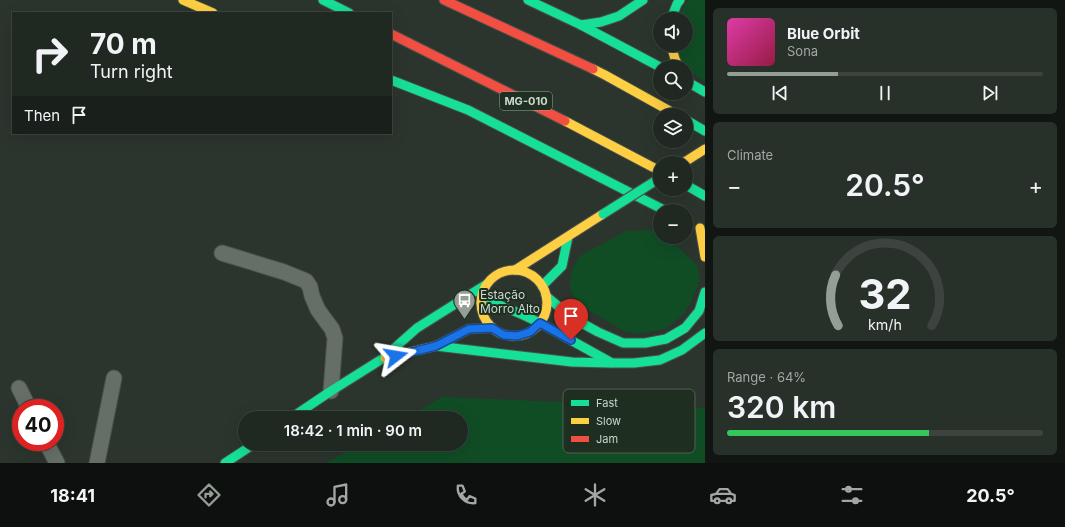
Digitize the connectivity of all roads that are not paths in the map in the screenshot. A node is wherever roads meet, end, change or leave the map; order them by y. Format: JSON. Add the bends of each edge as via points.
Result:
{"nodes":[{"id":1,"x":183,"y":0,"type":"edge"},
{"id":2,"x":323,"y":0,"type":"edge"},
{"id":3,"x":444,"y":0,"type":"edge"},
{"id":4,"x":528,"y":0,"type":"edge"},
{"id":5,"x":643,"y":0,"type":"edge"},
{"id":6,"x":680,"y":0,"type":"edge"},
{"id":7,"x":211,"y":12,"type":"edge"},
{"id":8,"x":347,"y":12,"type":"edge"},
{"id":9,"x":674,"y":12,"type":"edge"},
{"id":10,"x":581,"y":25,"type":"junction"},
{"id":11,"x":392,"y":34,"type":"edge"},
{"id":12,"x":653,"y":63,"type":"edge"},
{"id":13,"x":392,"y":80,"type":"edge"},
{"id":14,"x":693,"y":85,"type":"edge"},
{"id":15,"x":705,"y":92,"type":"edge"},
{"id":16,"x":664,"y":108,"type":"edge"},
{"id":17,"x":693,"y":124,"type":"edge"},
{"id":18,"x":705,"y":131,"type":"edge"},
{"id":19,"x":705,"y":149,"type":"edge"},
{"id":20,"x":693,"y":157,"type":"edge"},
{"id":21,"x":653,"y":167,"type":"edge"},
{"id":22,"x":653,"y":182,"type":"edge"},
{"id":23,"x":693,"y":189,"type":"edge"},
{"id":24,"x":705,"y":196,"type":"edge"},
{"id":25,"x":653,"y":204,"type":"edge"},
{"id":26,"x":699,"y":228,"type":"edge"},
{"id":27,"x":568,"y":237,"type":"junction"},
{"id":28,"x":222,"y":253,"type":"dead end"},
{"id":29,"x":705,"y":257,"type":"edge"},
{"id":30,"x":515,"y":270,"type":"junction"},
{"id":31,"x":487,"y":284,"type":"junction"},
{"id":32,"x":542,"y":286,"type":"junction"},
{"id":33,"x":705,"y":292,"type":"edge"},
{"id":34,"x":546,"y":296,"type":"junction"},
{"id":35,"x":481,"y":303,"type":"junction"},
{"id":36,"x":540,"y":323,"type":"junction"},
{"id":37,"x":492,"y":328,"type":"junction"},
{"id":38,"x":705,"y":333,"type":"edge"},
{"id":39,"x":436,"y":346,"type":"junction"},
{"id":40,"x":382,"y":359,"type":"junction"},
{"id":41,"x":612,"y":362,"type":"junction"},
{"id":42,"x":114,"y":378,"type":"dead end"},
{"id":43,"x":19,"y":388,"type":"dead end"},
{"id":44,"x":331,"y":390,"type":"junction"},
{"id":45,"x":24,"y":399,"type":"edge"},
{"id":46,"x":301,"y":411,"type":"edge"},
{"id":47,"x":51,"y":451,"type":"edge"},
{"id":48,"x":243,"y":451,"type":"edge"},
{"id":49,"x":57,"y":463,"type":"edge"},
{"id":50,"x":97,"y":463,"type":"edge"},
{"id":51,"x":225,"y":463,"type":"edge"}],
"edges":[{"from":1,"to":7,"type":"main road"},
{"from":2,"to":8,"type":"main road"},
{"from":3,"to":16,"type":"main road","via":[[605,75]]},
{"from":4,"to":10,"type":"main road"},
{"from":5,"to":10,"type":"main road","via":[[619,16]]},
{"from":6,"to":9,"type":"main road"},
{"from":10,"to":12,"type":"main road"},
{"from":11,"to":21,"type":"main road","number":"MG-010"},
{"from":13,"to":25,"type":"main road","via":[[468,110]]},
{"from":14,"to":15,"type":"main road"},
{"from":17,"to":18,"type":"main road"},
{"from":19,"to":20,"type":"main road"},
{"from":22,"to":27,"type":"main road","bridge":true},
{"from":23,"to":24,"type":"main road"},
{"from":26,"to":29,"type":"main road"},
{"from":27,"to":30,"type":"main road"},
{"from":27,"to":32,"type":"main road","via":[[562,266]]},
{"from":28,"to":44,"type":"street","via":[[306,281],[318,310],[336,338]]},
{"from":30,"to":31,"type":"main road","via":[[504,272]]},
{"from":30,"to":32,"type":"main road","via":[[525,272]]},
{"from":31,"to":35,"type":"main road","via":[[482,293]]},
{"from":31,"to":40,"type":"main road","via":[[417,328]]},
{"from":32,"to":34,"type":"main road"},
{"from":33,"to":34,"type":"main road","via":[[699,311],[685,328],[666,339],[645,344],[623,343],[598,332],[571,317]]},
{"from":34,"to":36,"type":"main road","via":[[546,310]]},
{"from":35,"to":36,"type":"main road","via":[[499,305]]},
{"from":35,"to":37,"type":"main road","via":[[482,312]]},
{"from":36,"to":37,"type":"main road","via":[[530,332],[517,336],[504,335]]},
{"from":36,"to":41,"type":"main road"},
{"from":37,"to":39,"type":"main road","via":[[469,329]]},
{"from":38,"to":41,"type":"main road","via":[[682,350],[660,360]]},
{"from":39,"to":40,"type":"main road"},
{"from":39,"to":41,"type":"main road","via":[[572,362]]},
{"from":40,"to":44,"type":"main road"},
{"from":42,"to":50,"type":"street"},
{"from":43,"to":45,"type":"street"},
{"from":44,"to":46,"type":"main road"},
{"from":47,"to":49,"type":"street"},
{"from":48,"to":51,"type":"main road"}]}
